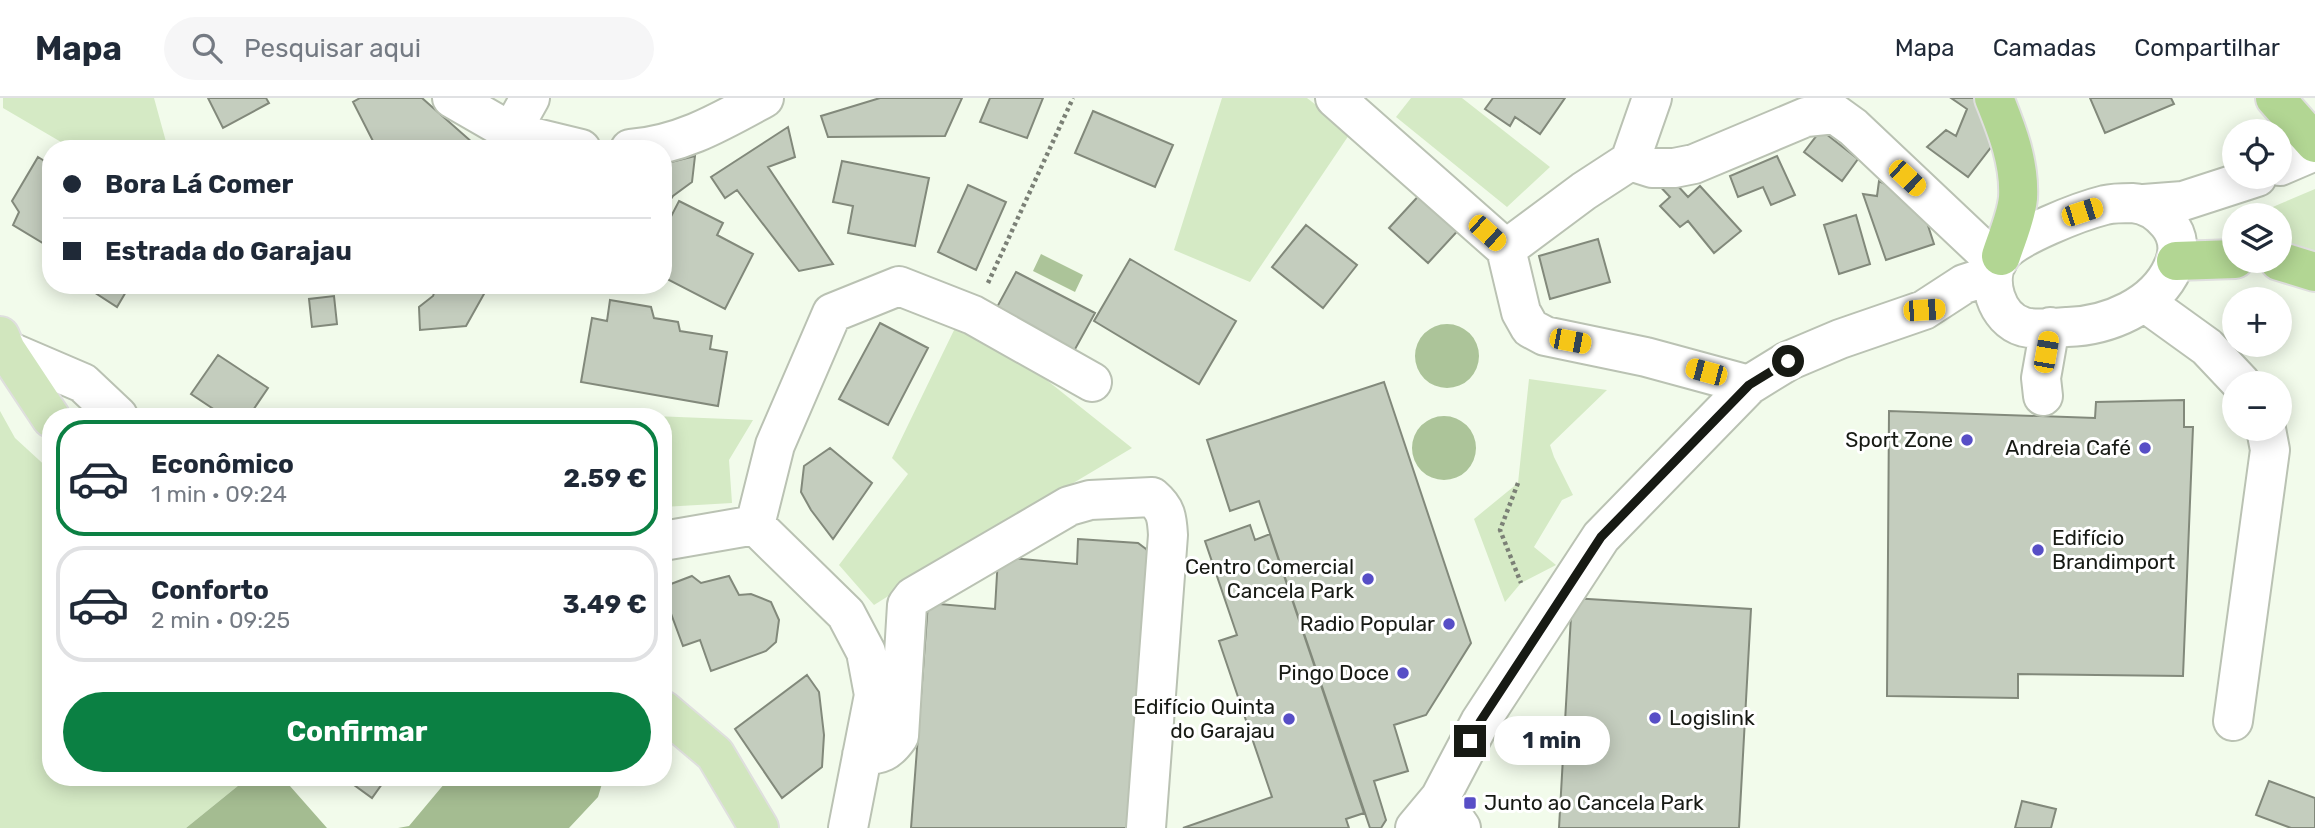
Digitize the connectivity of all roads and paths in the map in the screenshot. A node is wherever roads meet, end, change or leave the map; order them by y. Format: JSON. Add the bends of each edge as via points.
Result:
{"nodes":[{"id":1,"x":452,"y":98,"type":"edge"},
{"id":2,"x":530,"y":98,"type":"edge"},
{"id":3,"x":764,"y":98,"type":"edge"},
{"id":4,"x":1073,"y":98,"type":"edge"},
{"id":5,"x":1335,"y":98,"type":"edge"},
{"id":6,"x":1652,"y":98,"type":"edge"},
{"id":7,"x":1994,"y":98,"type":"edge"},
{"id":8,"x":2275,"y":98,"type":"edge"},
{"id":9,"x":511,"y":132,"type":"junction"},
{"id":10,"x":544,"y":140,"type":"edge"},
{"id":11,"x":672,"y":140,"type":"edge"},
{"id":12,"x":2315,"y":144,"type":"edge"},
{"id":13,"x":2315,"y":151,"type":"edge"},
{"id":14,"x":1630,"y":161,"type":"junction"},
{"id":15,"x":2292,"y":161,"type":"edge"},
{"id":16,"x":2222,"y":188,"type":"edge"},
{"id":17,"x":2246,"y":189,"type":"edge"},
{"id":18,"x":2144,"y":204,"type":"junction"},
{"id":19,"x":1506,"y":249,"type":"junction"},
{"id":20,"x":2175,"y":258,"type":"junction"},
{"id":21,"x":2222,"y":259,"type":"edge"},
{"id":22,"x":1997,"y":265,"type":"junction"},
{"id":23,"x":2292,"y":265,"type":"edge"},
{"id":24,"x":2315,"y":272,"type":"edge"},
{"id":25,"x":2146,"y":303,"type":"junction"},
{"id":26,"x":1924,"y":310,"type":"junction"},
{"id":27,"x":973,"y":315,"type":"junction"},
{"id":28,"x":2004,"y":315,"type":"junction"},
{"id":29,"x":2050,"y":327,"type":"junction"},
{"id":30,"x":3,"y":343,"type":"edge"},
{"id":31,"x":2207,"y":347,"type":"junction"},
{"id":32,"x":2230,"y":371,"type":"edge"},
{"id":33,"x":1092,"y":382,"type":"dead end"},
{"id":34,"x":1749,"y":385,"type":"junction"},
{"id":35,"x":2043,"y":396,"type":"dead end"},
{"id":36,"x":45,"y":408,"type":"edge"},
{"id":37,"x":110,"y":408,"type":"edge"},
{"id":38,"x":2268,"y":441,"type":"edge"},
{"id":39,"x":1518,"y":483,"type":"dead end"},
{"id":40,"x":755,"y":525,"type":"junction"},
{"id":41,"x":672,"y":539,"type":"edge"},
{"id":42,"x":1521,"y":583,"type":"dead end"},
{"id":43,"x":672,"y":718,"type":"edge"},
{"id":44,"x":2233,"y":721,"type":"dead end"},
{"id":45,"x":862,"y":755,"type":"junction"},
{"id":46,"x":1450,"y":813,"type":"edge"},
{"id":47,"x":759,"y":828,"type":"edge"},
{"id":48,"x":848,"y":828,"type":"edge"},
{"id":49,"x":1146,"y":828,"type":"edge"},
{"id":50,"x":1415,"y":828,"type":"edge"}],
"edges":[{"from":1,"to":9,"type":"street"},
{"from":2,"to":9,"type":"street"},
{"from":3,"to":11,"type":"street","via":[[698,133]]},
{"from":4,"to":27,"type":"path"},
{"from":5,"to":19,"type":"street"},
{"from":6,"to":14,"type":"street"},
{"from":7,"to":22,"type":"highway","via":[[2013,148],[2018,198]]},
{"from":8,"to":12,"type":"highway"},
{"from":9,"to":10,"type":"street"},
{"from":13,"to":15,"type":"street"},
{"from":14,"to":19,"type":"street"},
{"from":14,"to":22,"type":"street","via":[[1674,169],[1807,117],[1835,114]]},
{"from":16,"to":18,"type":"street","via":[[2183,201]]},
{"from":17,"to":20,"type":"street"},
{"from":18,"to":20,"type":"street","via":[[2171,227]]},
{"from":18,"to":22,"type":"street","via":[[2107,205],[2082,212],[2022,240]]},
{"from":19,"to":34,"type":"street","via":[[1521,312],[1530,328],[1545,336]]},
{"from":20,"to":21,"type":"highway"},
{"from":20,"to":25,"type":"street","via":[[2167,281]]},
{"from":20,"to":31,"type":"street"},
{"from":22,"to":26,"type":"street"},
{"from":22,"to":28,"type":"street","via":[[1996,298]]},
{"from":23,"to":24,"type":"highway"},
{"from":25,"to":29,"type":"street","via":[[2093,323]]},
{"from":25,"to":31,"type":"street"},
{"from":26,"to":28,"type":"street","via":[[1956,308]]},
{"from":26,"to":34,"type":"street","via":[[1788,361]]},
{"from":27,"to":33,"type":"street"},
{"from":27,"to":40,"type":"street","via":[[900,286],[832,313],[775,445]]},
{"from":28,"to":29,"type":"street","via":[[2024,327]]},
{"from":29,"to":35,"type":"street","via":[[2041,378]]},
{"from":30,"to":36,"type":"main road"},
{"from":30,"to":37,"type":"street","via":[[83,383]]},
{"from":31,"to":32,"type":"street"},
{"from":34,"to":46,"type":"street","via":[[1601,537],[1480,722]]},
{"from":38,"to":44,"type":"street"},
{"from":39,"to":42,"type":"path","via":[[1500,530]]},
{"from":40,"to":41,"type":"street"},
{"from":40,"to":45,"type":"street","via":[[846,614],[866,652],[874,695]]},
{"from":43,"to":47,"type":"main road","via":[[715,754]]},
{"from":45,"to":48,"type":"street"},
{"from":45,"to":49,"type":"street","via":[[886,752],[899,736],[907,605],[914,597],[1069,506],[1090,499],[1152,497],[1167,516],[1168,535]]},
{"from":46,"to":50,"type":"street"}]}
